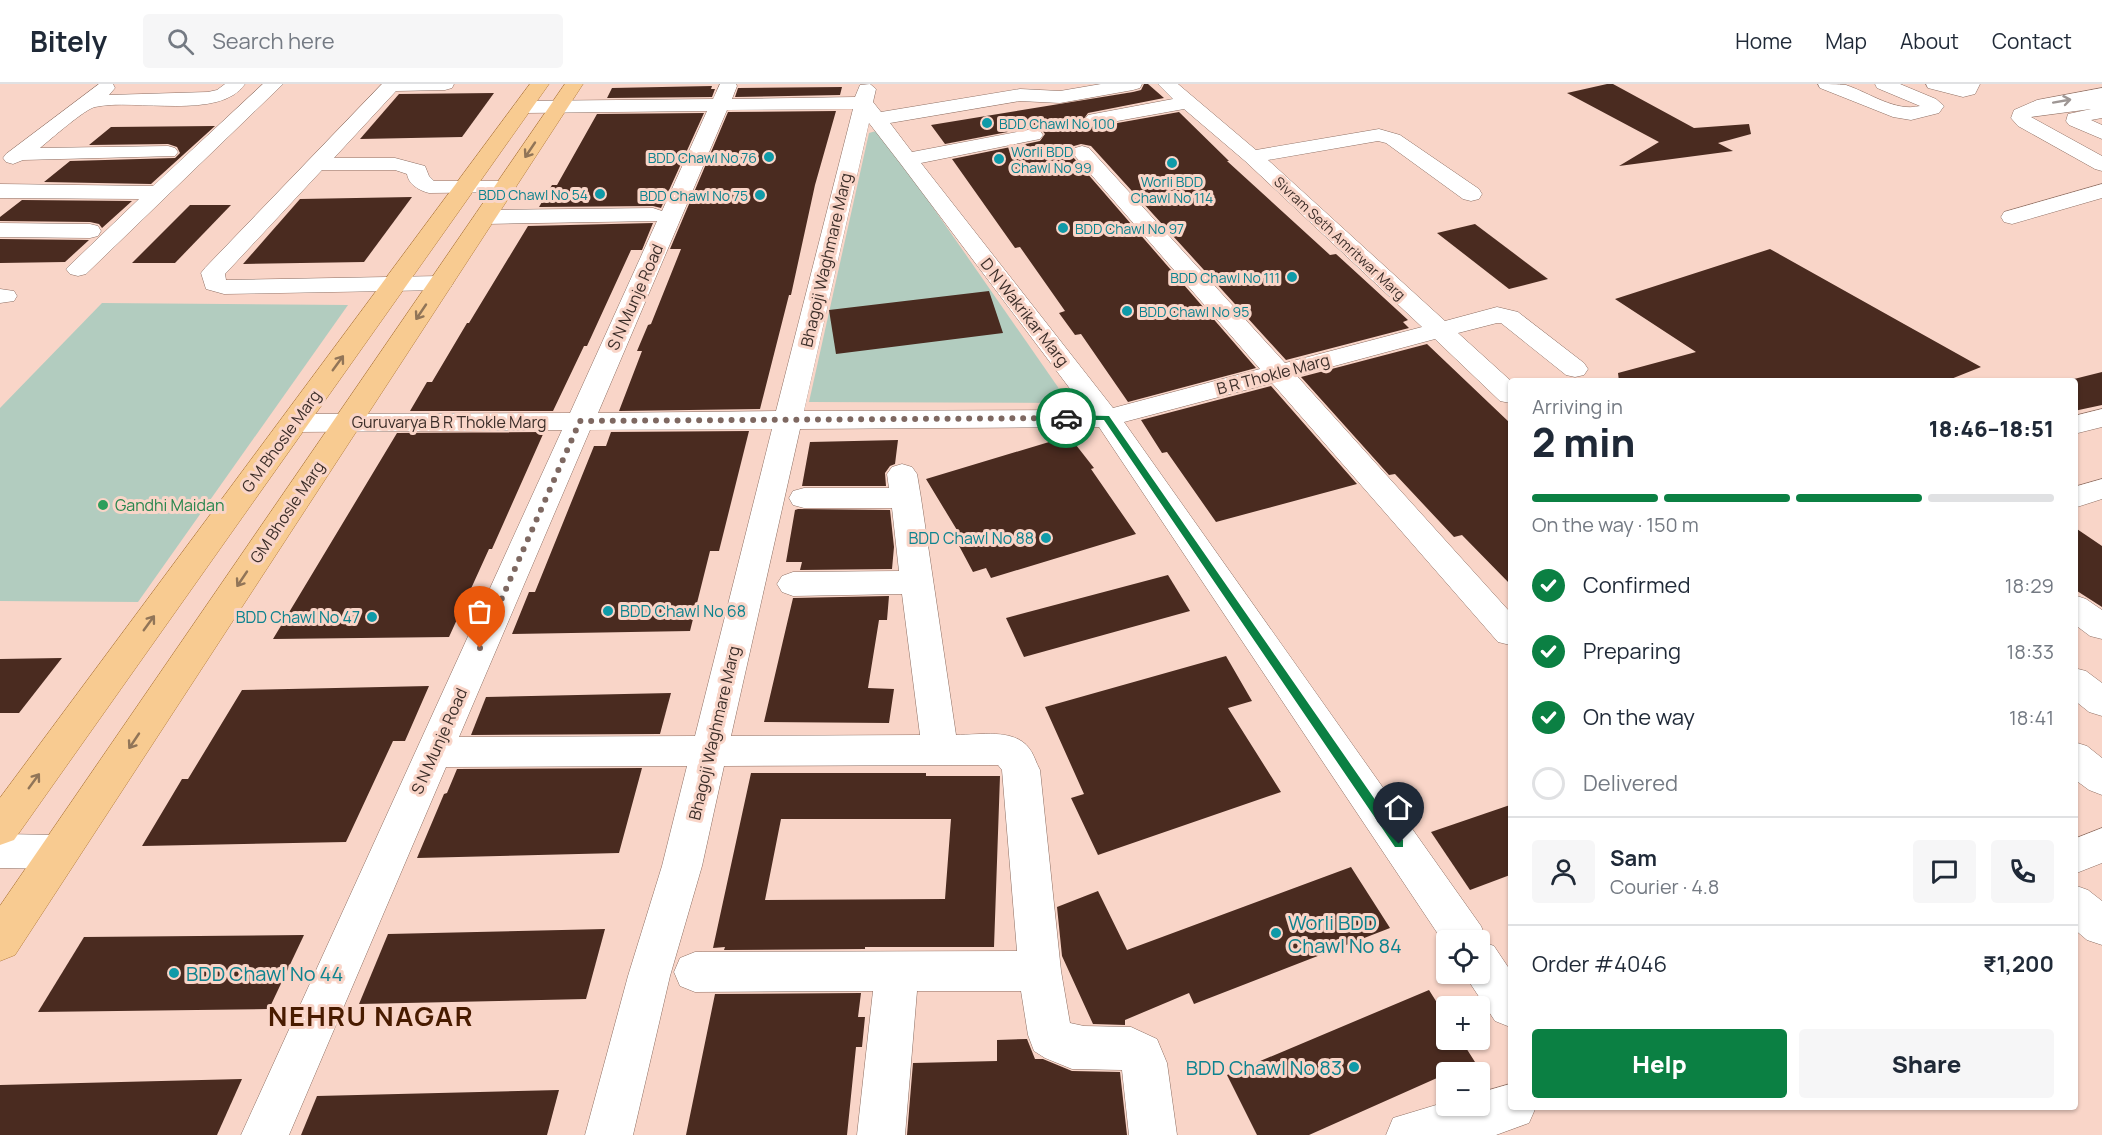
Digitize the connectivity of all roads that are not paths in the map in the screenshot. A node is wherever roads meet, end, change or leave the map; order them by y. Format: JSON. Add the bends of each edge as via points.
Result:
{"nodes":[{"id":1,"x":102,"y":84,"type":"edge"},
{"id":2,"x":111,"y":84,"type":"edge"},
{"id":3,"x":236,"y":84,"type":"edge"},
{"id":4,"x":274,"y":84,"type":"edge"},
{"id":5,"x":391,"y":84,"type":"edge"},
{"id":6,"x":445,"y":84,"type":"edge"},
{"id":7,"x":1133,"y":84,"type":"edge"},
{"id":8,"x":1167,"y":84,"type":"edge"},
{"id":9,"x":1827,"y":84,"type":"edge"},
{"id":10,"x":1884,"y":84,"type":"edge"},
{"id":11,"x":1935,"y":84,"type":"edge"},
{"id":12,"x":1971,"y":84,"type":"edge"},
{"id":13,"x":2072,"y":84,"type":"edge"},
{"id":14,"x":558,"y":91,"type":"edge"},
{"id":15,"x":2102,"y":93,"type":"edge"},
{"id":16,"x":724,"y":94,"type":"edge"},
{"id":17,"x":88,"y":101,"type":"junction"},
{"id":18,"x":2102,"y":101,"type":"edge"},
{"id":19,"x":869,"y":102,"type":"edge"},
{"id":20,"x":1188,"y":102,"type":"junction"},
{"id":21,"x":2033,"y":109,"type":"junction"},
{"id":22,"x":2102,"y":112,"type":"edge"},
{"id":23,"x":1095,"y":119,"type":"dead end"},
{"id":24,"x":2102,"y":133,"type":"edge"},
{"id":25,"x":1033,"y":135,"type":"dead end"},
{"id":26,"x":168,"y":152,"type":"dead end"},
{"id":27,"x":1082,"y":152,"type":"dead end"},
{"id":28,"x":9,"y":155,"type":"edge"},
{"id":29,"x":1252,"y":157,"type":"junction"},
{"id":30,"x":907,"y":159,"type":"junction"},
{"id":31,"x":315,"y":164,"type":"junction"},
{"id":32,"x":2102,"y":165,"type":"edge"},
{"id":33,"x":0,"y":168,"type":"edge"},
{"id":34,"x":2095,"y":185,"type":"edge"},
{"id":35,"x":466,"y":186,"type":"junction"},
{"id":36,"x":505,"y":187,"type":"junction"},
{"id":37,"x":0,"y":191,"type":"edge"},
{"id":38,"x":159,"y":193,"type":"junction"},
{"id":39,"x":1471,"y":194,"type":"dead end"},
{"id":40,"x":653,"y":215,"type":"dead end"},
{"id":41,"x":485,"y":217,"type":"junction"},
{"id":42,"x":2012,"y":217,"type":"dead end"},
{"id":43,"x":0,"y":230,"type":"edge"},
{"id":44,"x":90,"y":231,"type":"dead end"},
{"id":45,"x":78,"y":269,"type":"dead end"},
{"id":46,"x":396,"y":282,"type":"junction"},
{"id":47,"x":441,"y":283,"type":"junction"},
{"id":48,"x":1440,"y":331,"type":"junction"},
{"id":49,"x":1575,"y":369,"type":"dead end"},
{"id":50,"x":1279,"y":373,"type":"junction"},
{"id":51,"x":1508,"y":393,"type":"edge"},
{"id":52,"x":1107,"y":418,"type":"junction"},
{"id":53,"x":2102,"y":418,"type":"edge"},
{"id":54,"x":788,"y":420,"type":"junction"},
{"id":55,"x":580,"y":421,"type":"junction"},
{"id":56,"x":347,"y":422,"type":"junction"},
{"id":57,"x":294,"y":423,"type":"junction"},
{"id":58,"x":2078,"y":424,"type":"edge"},
{"id":59,"x":2102,"y":489,"type":"edge"},
{"id":60,"x":2078,"y":497,"type":"edge"},
{"id":61,"x":804,"y":498,"type":"dead end"},
{"id":62,"x":917,"y":582,"type":"junction"},
{"id":63,"x":793,"y":584,"type":"dead end"},
{"id":64,"x":2078,"y":609,"type":"edge"},
{"id":65,"x":2102,"y":627,"type":"edge"},
{"id":66,"x":1508,"y":631,"type":"edge"},
{"id":67,"x":2078,"y":684,"type":"edge"},
{"id":68,"x":2102,"y":702,"type":"edge"},
{"id":69,"x":710,"y":750,"type":"junction"},
{"id":70,"x":940,"y":750,"type":"junction"},
{"id":71,"x":434,"y":752,"type":"junction"},
{"id":72,"x":2078,"y":760,"type":"edge"},
{"id":73,"x":2102,"y":779,"type":"edge"},
{"id":74,"x":0,"y":828,"type":"edge"},
{"id":75,"x":2102,"y":845,"type":"edge"},
{"id":76,"x":0,"y":851,"type":"edge"},
{"id":77,"x":59,"y":852,"type":"junction"},
{"id":78,"x":2078,"y":855,"type":"edge"},
{"id":79,"x":2078,"y":906,"type":"edge"},
{"id":80,"x":2102,"y":926,"type":"edge"},
{"id":81,"x":1459,"y":930,"type":"edge"},
{"id":82,"x":0,"y":941,"type":"edge"},
{"id":83,"x":897,"y":970,"type":"junction"},
{"id":84,"x":1040,"y":970,"type":"junction"},
{"id":85,"x":695,"y":972,"type":"dead end"},
{"id":86,"x":1490,"y":976,"type":"edge"},
{"id":87,"x":1508,"y":1003,"type":"edge"},
{"id":88,"x":1508,"y":1109,"type":"edge"},
{"id":89,"x":265,"y":1135,"type":"edge"},
{"id":90,"x":609,"y":1135,"type":"edge"},
{"id":91,"x":881,"y":1135,"type":"edge"},
{"id":92,"x":1153,"y":1135,"type":"edge"},
{"id":93,"x":1410,"y":1135,"type":"edge"}],
"edges":[{"from":1,"to":28,"type":"street"},
{"from":2,"to":17,"type":"street"},
{"from":3,"to":17,"type":"street","via":[[224,94],[208,98]]},
{"from":4,"to":38,"type":"street"},
{"from":5,"to":6,"type":"street"},
{"from":5,"to":31,"type":"street"},
{"from":7,"to":19,"type":"street","via":[[1060,97],[1020,95]]},
{"from":8,"to":20,"type":"street","name":"Sivram Seth Amritwar Marg"},
{"from":9,"to":10,"type":"street","via":[[1903,114],[1934,106]]},
{"from":11,"to":12,"type":"street","via":[[1963,91]]},
{"from":13,"to":15,"type":"street"},
{"from":14,"to":16,"type":"street"},
{"from":14,"to":35,"type":"main road","name":"G M Bhosle Marg","via":[[524,107]]},
{"from":14,"to":36,"type":"main road","name":"GM Bhosle Marg","one_way":true},
{"from":21,"to":15,"type":"street","one_way":true},
{"from":16,"to":19,"type":"street"},
{"from":16,"to":55,"type":"street","name":"S N Munje Road"},
{"from":17,"to":28,"type":"street"},
{"from":18,"to":21,"type":"street"},
{"from":19,"to":30,"type":"street","name":"D N Wakrikar Marg"},
{"from":19,"to":54,"type":"street","name":"Bhagoji Waghmare Marg"},
{"from":20,"to":23,"type":"street"},
{"from":20,"to":29,"type":"street","name":"Sivram Seth Amritwar Marg"},
{"from":21,"to":32,"type":"street","via":[[2020,118]]},
{"from":22,"to":24,"type":"street","via":[[2075,118]]},
{"from":25,"to":30,"type":"street"},
{"from":26,"to":28,"type":"street"},
{"from":27,"to":50,"type":"street"},
{"from":28,"to":33,"type":"street"},
{"from":29,"to":39,"type":"street","via":[[1379,135],[1393,139]]},
{"from":29,"to":48,"type":"street","name":"Sivram Seth Amritwar Marg"},
{"from":30,"to":52,"type":"street","name":"D N Wakrikar Marg"},
{"from":31,"to":35,"type":"street","via":[[395,164],[418,170],[418,178],[429,187]]},
{"from":31,"to":46,"type":"street","via":[[213,273],[215,284],[224,287]]},
{"from":34,"to":42,"type":"street"},
{"from":35,"to":36,"type":"street"},
{"from":35,"to":46,"type":"main road","name":"G M Bhosle Marg"},
{"from":36,"to":41,"type":"main road","name":"GM Bhosle Marg"},
{"from":37,"to":38,"type":"street"},
{"from":38,"to":45,"type":"street"},
{"from":40,"to":41,"type":"street"},
{"from":41,"to":47,"type":"main road","name":"GM Bhosle Marg"},
{"from":43,"to":44,"type":"street"},
{"from":46,"to":47,"type":"street"},
{"from":57,"to":46,"type":"main road","name":"G M Bhosle Marg","one_way":true},
{"from":47,"to":56,"type":"main road","name":"GM Bhosle Marg","one_way":true},
{"from":48,"to":49,"type":"street","name":"B R Thokle Marg","via":[[1504,315]]},
{"from":48,"to":50,"type":"street","name":"B R Thokle Marg"},
{"from":48,"to":51,"type":"street","name":"Sivram Seth Amritwar Marg"},
{"from":50,"to":52,"type":"street","name":"B R Thokle Marg"},
{"from":50,"to":66,"type":"street"},
{"from":52,"to":54,"type":"street","name":"Guruvarya B R Thokle Marg"},
{"from":52,"to":81,"type":"street","name":"D N Wakrikar Marg"},
{"from":53,"to":58,"type":"street"},
{"from":54,"to":55,"type":"street","name":"Guruvarya B R Thokle Marg"},
{"from":54,"to":69,"type":"street","name":"Bhagoji Waghmare Marg"},
{"from":55,"to":56,"type":"street","name":"Guruvarya B R Thokle Marg"},
{"from":55,"to":71,"type":"street","name":"S N Munje Road"},
{"from":56,"to":57,"type":"street","name":"Guruvarya B R Thokle Marg"},
{"from":56,"to":77,"type":"main road","name":"GM Bhosle Marg","one_way":true},
{"from":74,"to":57,"type":"main road","name":"G M Bhosle Marg","one_way":true},
{"from":59,"to":60,"type":"street"},
{"from":61,"to":62,"type":"street","via":[[904,486]]},
{"from":62,"to":63,"type":"street"},
{"from":62,"to":70,"type":"street"},
{"from":64,"to":65,"type":"street"},
{"from":67,"to":68,"type":"street"},
{"from":69,"to":70,"type":"street"},
{"from":69,"to":71,"type":"street"},
{"from":69,"to":90,"type":"street","name":"Bhagoji Waghmare Marg"},
{"from":70,"to":84,"type":"street","via":[[1006,750],[1016,759],[1021,770]]},
{"from":71,"to":89,"type":"street","name":"S N Munje Road"},
{"from":72,"to":73,"type":"street"},
{"from":75,"to":78,"type":"street"},
{"from":76,"to":77,"type":"street"},
{"from":77,"to":82,"type":"main road","name":"GM Bhosle Marg"},
{"from":79,"to":80,"type":"street"},
{"from":83,"to":84,"type":"street"},
{"from":83,"to":85,"type":"street"},
{"from":83,"to":91,"type":"street"},
{"from":84,"to":92,"type":"street","via":[[1050,1035],[1057,1043],[1068,1048],[1129,1050],[1141,1055]]},
{"from":86,"to":87,"type":"street"},
{"from":88,"to":93,"type":"street"}]}
